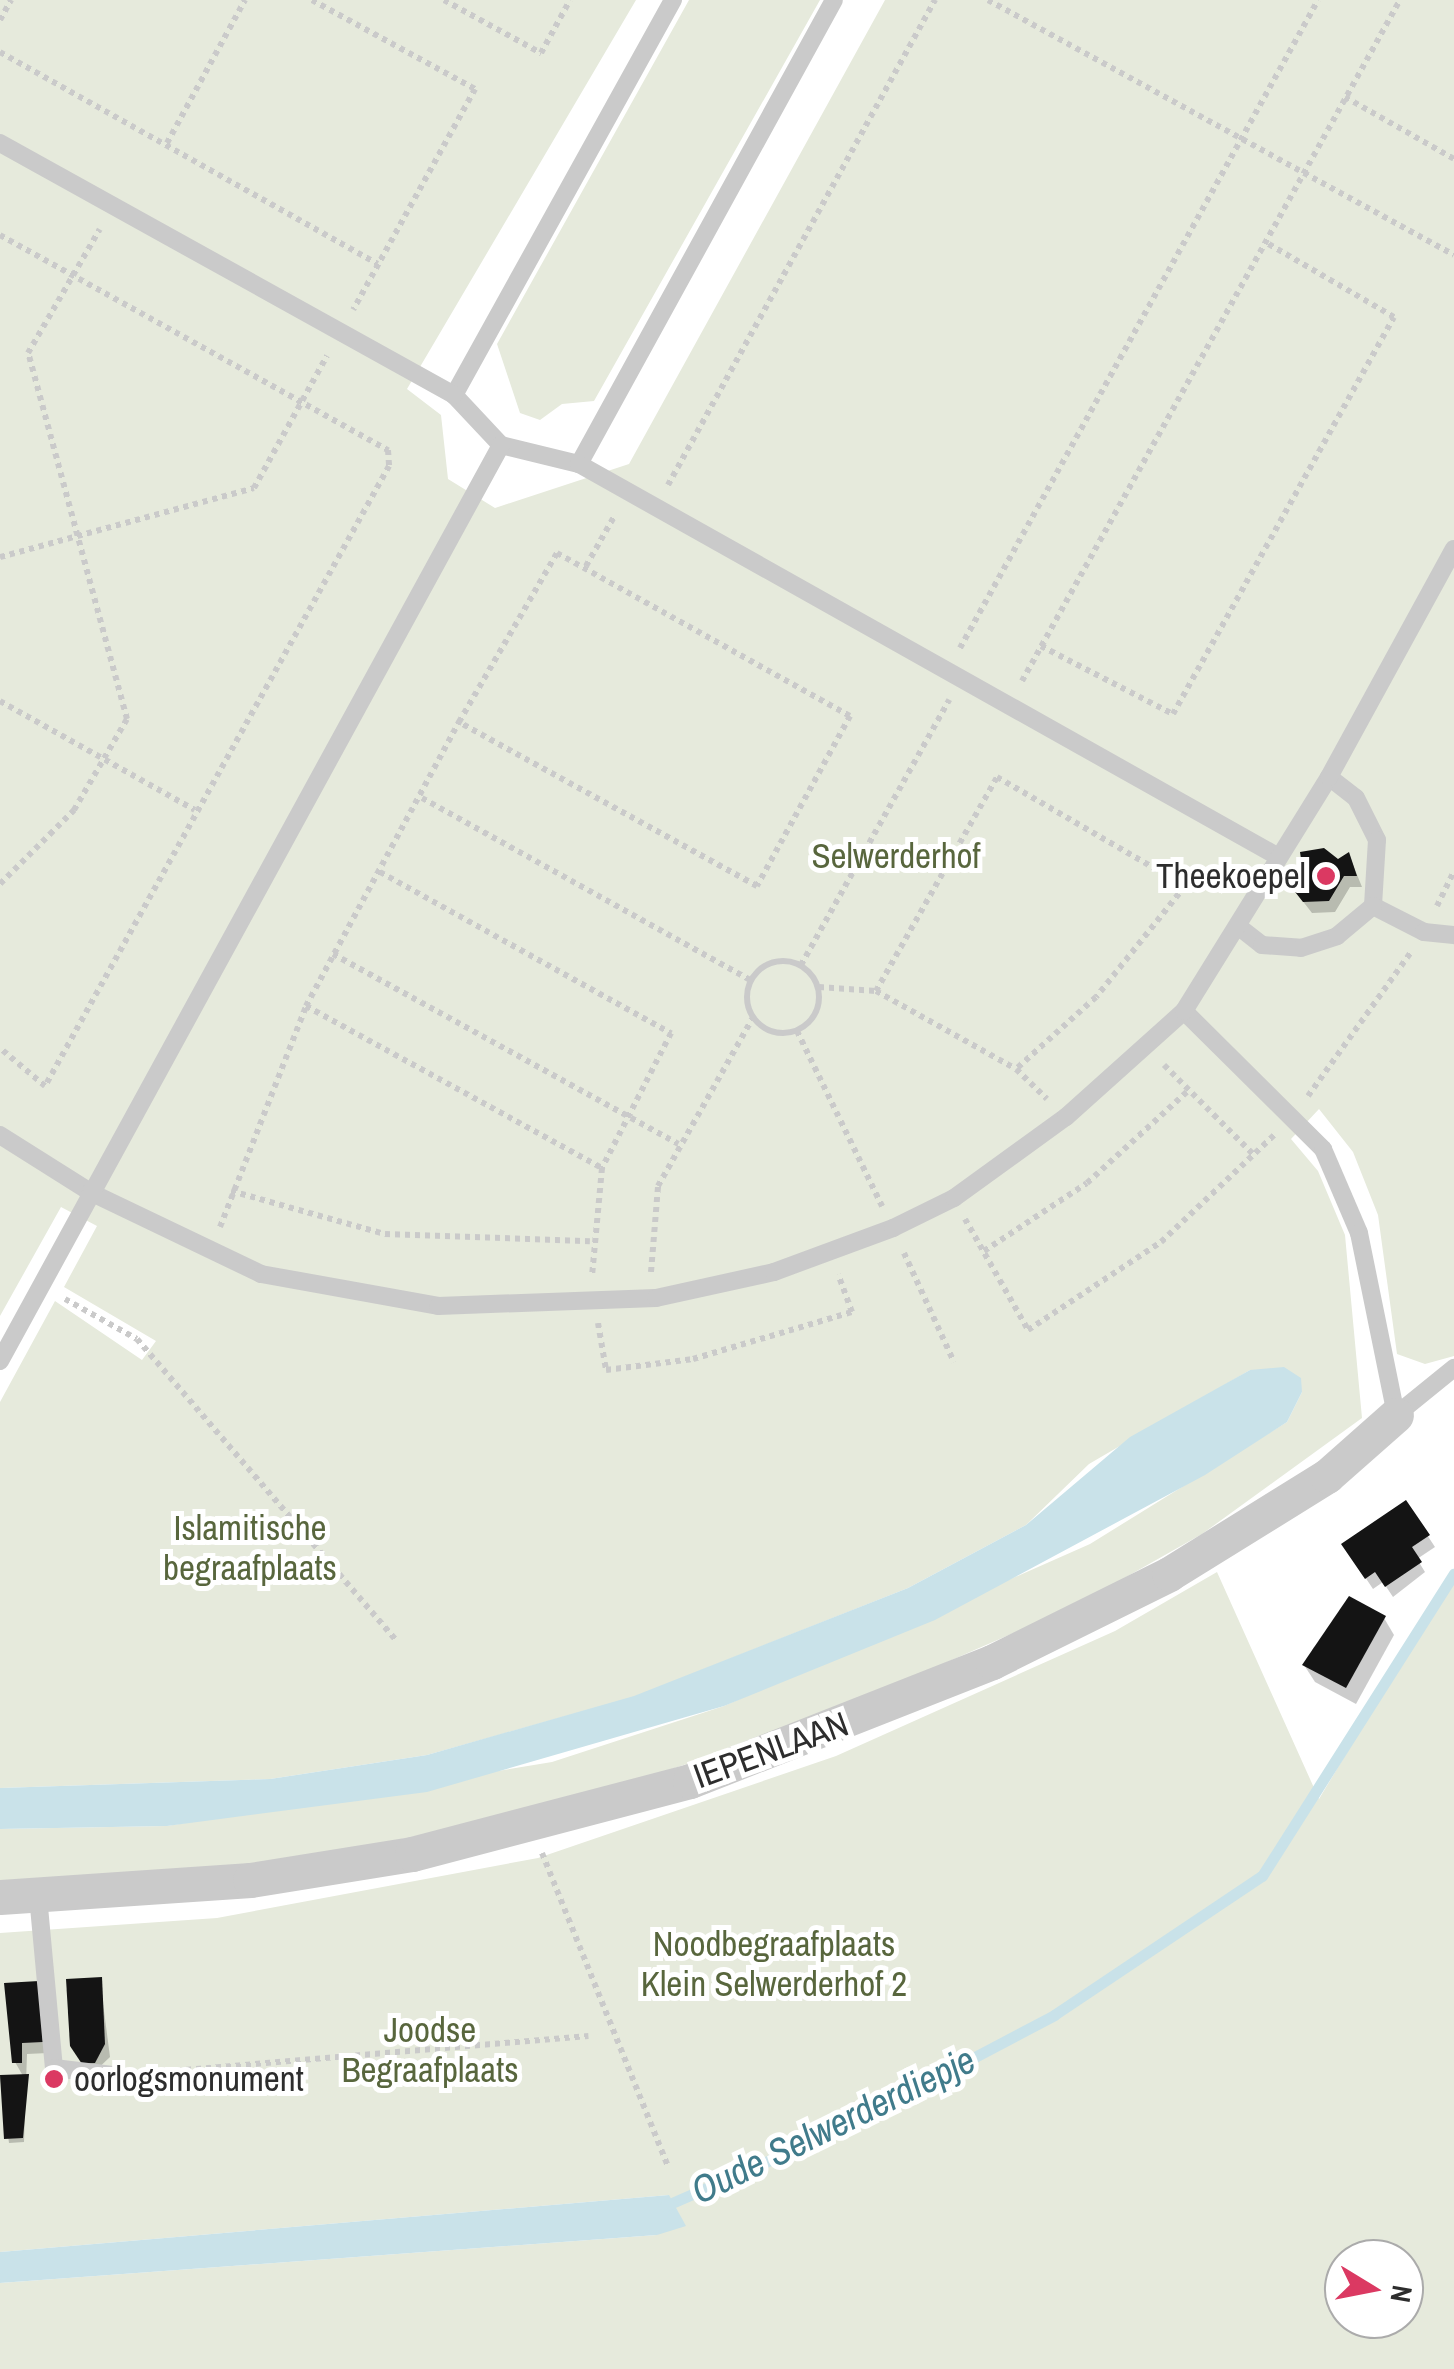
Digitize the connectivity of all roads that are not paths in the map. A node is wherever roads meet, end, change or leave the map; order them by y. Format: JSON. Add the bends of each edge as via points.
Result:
{"nodes":[{"id":1,"x":673,"y":0,"type":"edge"},
{"id":2,"x":834,"y":0,"type":"edge"},
{"id":3,"x":0,"y":143,"type":"edge"},
{"id":4,"x":454,"y":395,"type":"junction"},
{"id":5,"x":500,"y":445,"type":"junction"},
{"id":6,"x":579,"y":464,"type":"junction"},
{"id":7,"x":1454,"y":548,"type":"edge"},
{"id":8,"x":1329,"y":777,"type":"junction"},
{"id":9,"x":1277,"y":856,"type":"junction"},
{"id":10,"x":1373,"y":906,"type":"junction"},
{"id":11,"x":1239,"y":928,"type":"junction"},
{"id":12,"x":1454,"y":935,"type":"edge"},
{"id":13,"x":1184,"y":1011,"type":"junction"},
{"id":14,"x":0,"y":1135,"type":"edge"},
{"id":15,"x":90,"y":1192,"type":"junction"},
{"id":16,"x":0,"y":1361,"type":"edge"},
{"id":17,"x":1454,"y":1368,"type":"edge"},
{"id":18,"x":1396,"y":1415,"type":"junction"},
{"id":19,"x":38,"y":1896,"type":"junction"},
{"id":20,"x":0,"y":1897,"type":"edge"},
{"id":21,"x":113,"y":2075,"type":"road end"}],
"edges":[{"from":1,"to":4,"type":"lane"},
{"from":2,"to":6,"type":"lane"},
{"from":3,"to":4,"type":"lane"},
{"from":4,"to":5,"type":"lane"},
{"from":5,"to":6,"type":"lane"},
{"from":5,"to":15,"type":"lane"},
{"from":6,"to":9,"type":"lane"},
{"from":7,"to":8,"type":"lane"},
{"from":8,"to":9,"type":"lane"},
{"from":8,"to":10,"type":"lane","via":[[1356,798],[1376,840]]},
{"from":9,"to":11,"type":"lane"},
{"from":10,"to":11,"type":"lane","via":[[1337,936],[1301,948],[1262,945]]},
{"from":10,"to":12,"type":"lane","via":[[1424,932]]},
{"from":11,"to":13,"type":"lane"},
{"from":13,"to":15,"type":"lane","via":[[1066,1116],[954,1198],[829,1252],[656,1298],[594,1306],[438,1306],[262,1274]]},
{"from":13,"to":18,"type":"lane","via":[[1296,1114],[1323,1149],[1359,1233]]},
{"from":14,"to":15,"type":"lane"},
{"from":15,"to":16,"type":"lane"},
{"from":17,"to":18,"type":"lane","name":"IEPENLAAN"},
{"from":18,"to":19,"type":"street","name":"IEPENLAAN","via":[[1327,1476],[1169,1574],[992,1662],[690,1781],[532,1829],[250,1880]]},
{"from":19,"to":20,"type":"street","name":"IEPENLAAN"},
{"from":19,"to":21,"type":"lane","via":[[54,2068]]}]}
